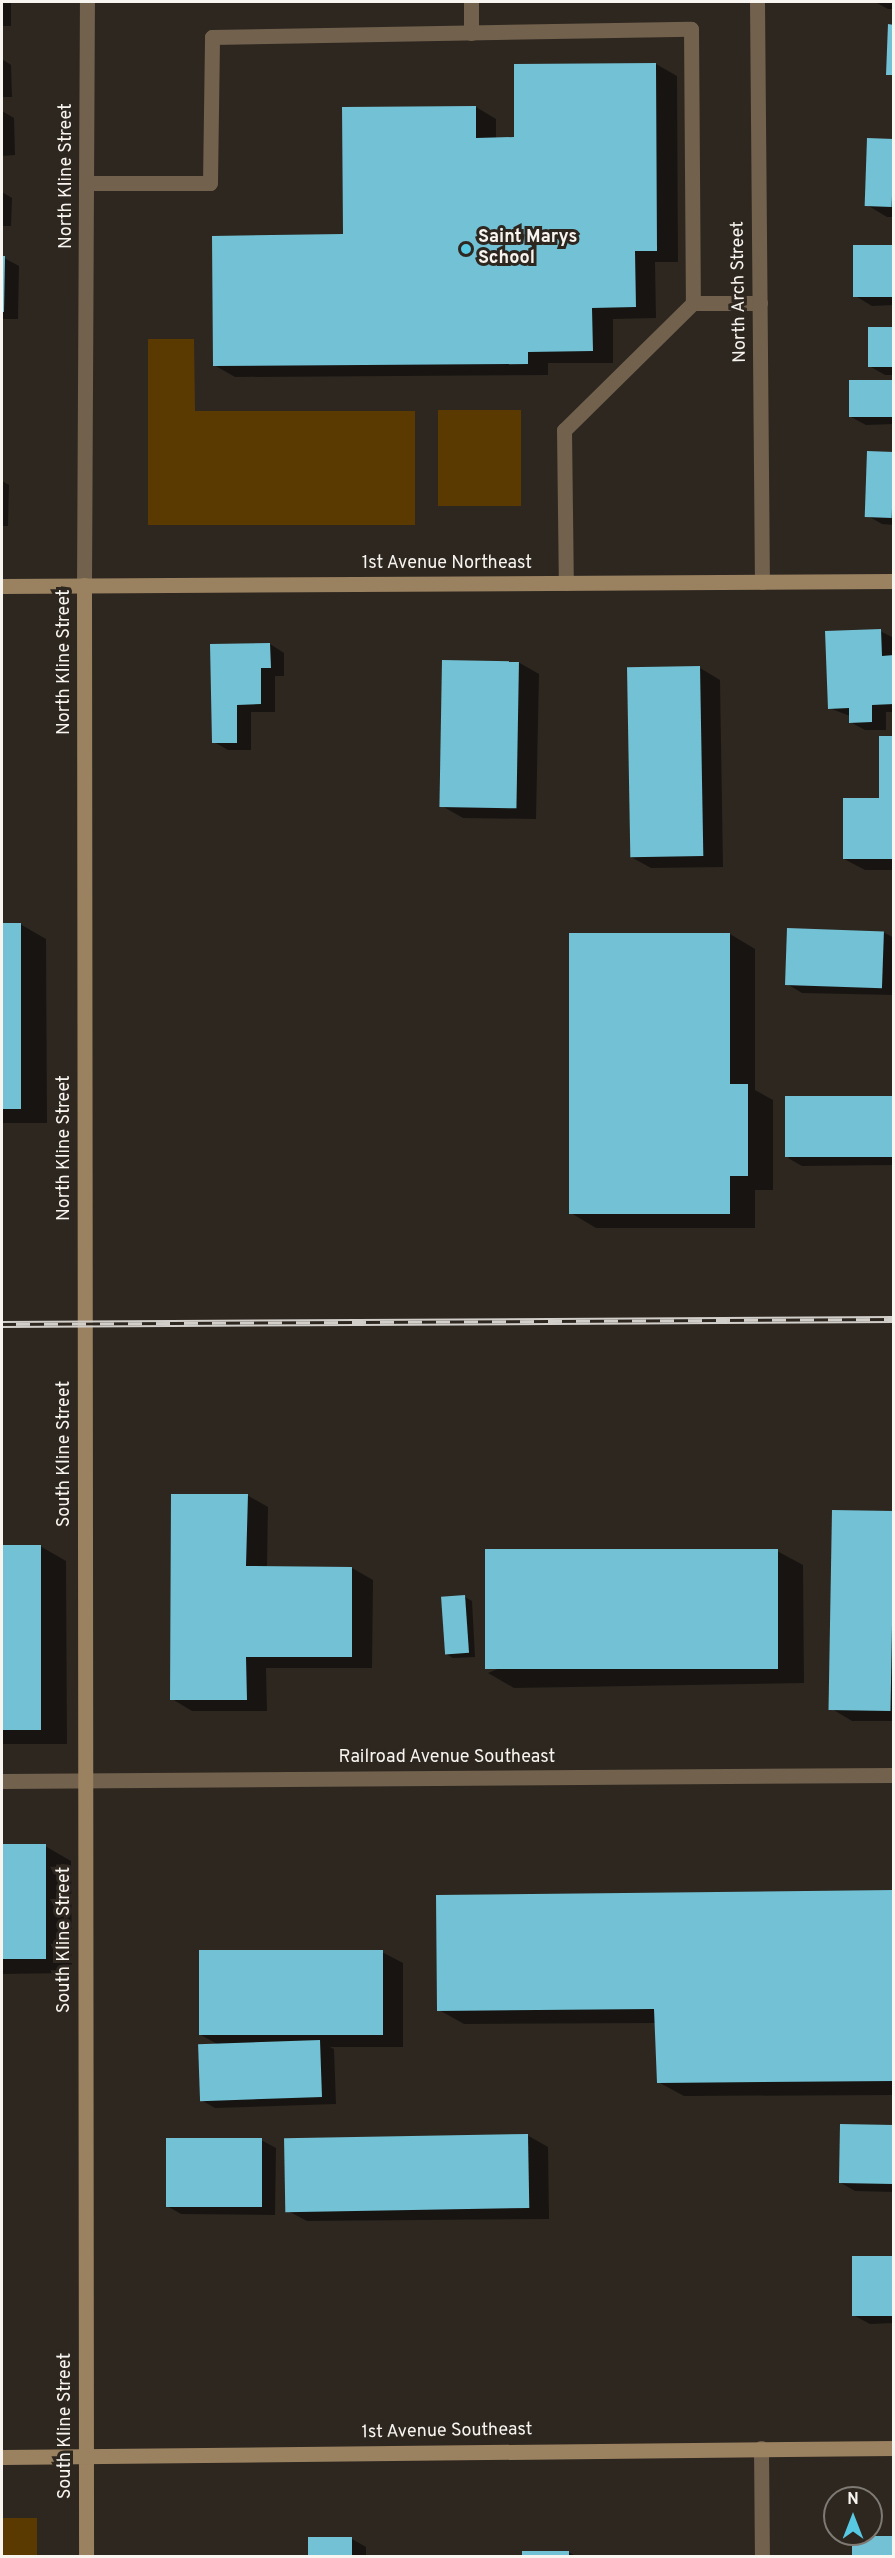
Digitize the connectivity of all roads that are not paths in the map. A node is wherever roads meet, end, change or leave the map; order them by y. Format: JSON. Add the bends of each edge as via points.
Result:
{"nodes":[{"id":1,"x":87,"y":2,"type":"edge"},
{"id":2,"x":471,"y":2,"type":"edge"},
{"id":3,"x":757,"y":2,"type":"edge"},
{"id":4,"x":471,"y":33,"type":"junction"},
{"id":5,"x":86,"y":183,"type":"junction"},
{"id":6,"x":693,"y":303,"type":"junction"},
{"id":7,"x":760,"y":303,"type":"junction"},
{"id":8,"x":894,"y":581,"type":"edge"},
{"id":9,"x":762,"y":582,"type":"junction"},
{"id":10,"x":566,"y":583,"type":"junction"},
{"id":11,"x":84,"y":585,"type":"junction"},
{"id":12,"x":2,"y":586,"type":"edge"},
{"id":13,"x":85,"y":1323,"type":"joint"},
{"id":14,"x":894,"y":1775,"type":"edge"},
{"id":15,"x":84,"y":1780,"type":"junction"},
{"id":16,"x":2,"y":1781,"type":"edge"},
{"id":17,"x":761,"y":2448,"type":"junction"},
{"id":18,"x":894,"y":2448,"type":"edge"},
{"id":19,"x":86,"y":2456,"type":"junction"},
{"id":20,"x":2,"y":2457,"type":"edge"},
{"id":21,"x":86,"y":2556,"type":"edge"},
{"id":22,"x":762,"y":2556,"type":"edge"}],
"edges":[{"from":1,"to":5,"type":"street","name":"North Kline Street"},
{"from":2,"to":4,"type":"street"},
{"from":3,"to":7,"type":"street","name":"North Arch Street"},
{"from":4,"to":5,"type":"street","via":[[212,37],[210,183]]},
{"from":4,"to":6,"type":"street","via":[[691,28]]},
{"from":5,"to":11,"type":"street","name":"North Kline Street"},
{"from":6,"to":7,"type":"street"},
{"from":6,"to":10,"type":"street","via":[[564,429]]},
{"from":7,"to":9,"type":"street","name":"North Arch Street"},
{"from":8,"to":9,"type":"street","name":"1st Avenue Northeast"},
{"from":9,"to":10,"type":"street","name":"1st Avenue Northeast"},
{"from":10,"to":11,"type":"street","name":"1st Avenue Northeast"},
{"from":11,"to":12,"type":"street","name":"1st Avenue Northeast"},
{"from":11,"to":13,"type":"street","name":"North Kline Street"},
{"from":13,"to":15,"type":"street","name":"South Kline Street"},
{"from":14,"to":15,"type":"street","name":"Railroad Avenue Southeast"},
{"from":15,"to":16,"type":"street","name":"Railroad Avenue Southeast"},
{"from":15,"to":19,"type":"street","name":"South Kline Street"},
{"from":17,"to":18,"type":"street","name":"1st Avenue Southeast"},
{"from":17,"to":19,"type":"street","name":"1st Avenue Southeast"},
{"from":17,"to":22,"type":"street"},
{"from":19,"to":20,"type":"street","name":"1st Avenue Southeast"},
{"from":19,"to":21,"type":"street","name":"South Kline Street"}]}
